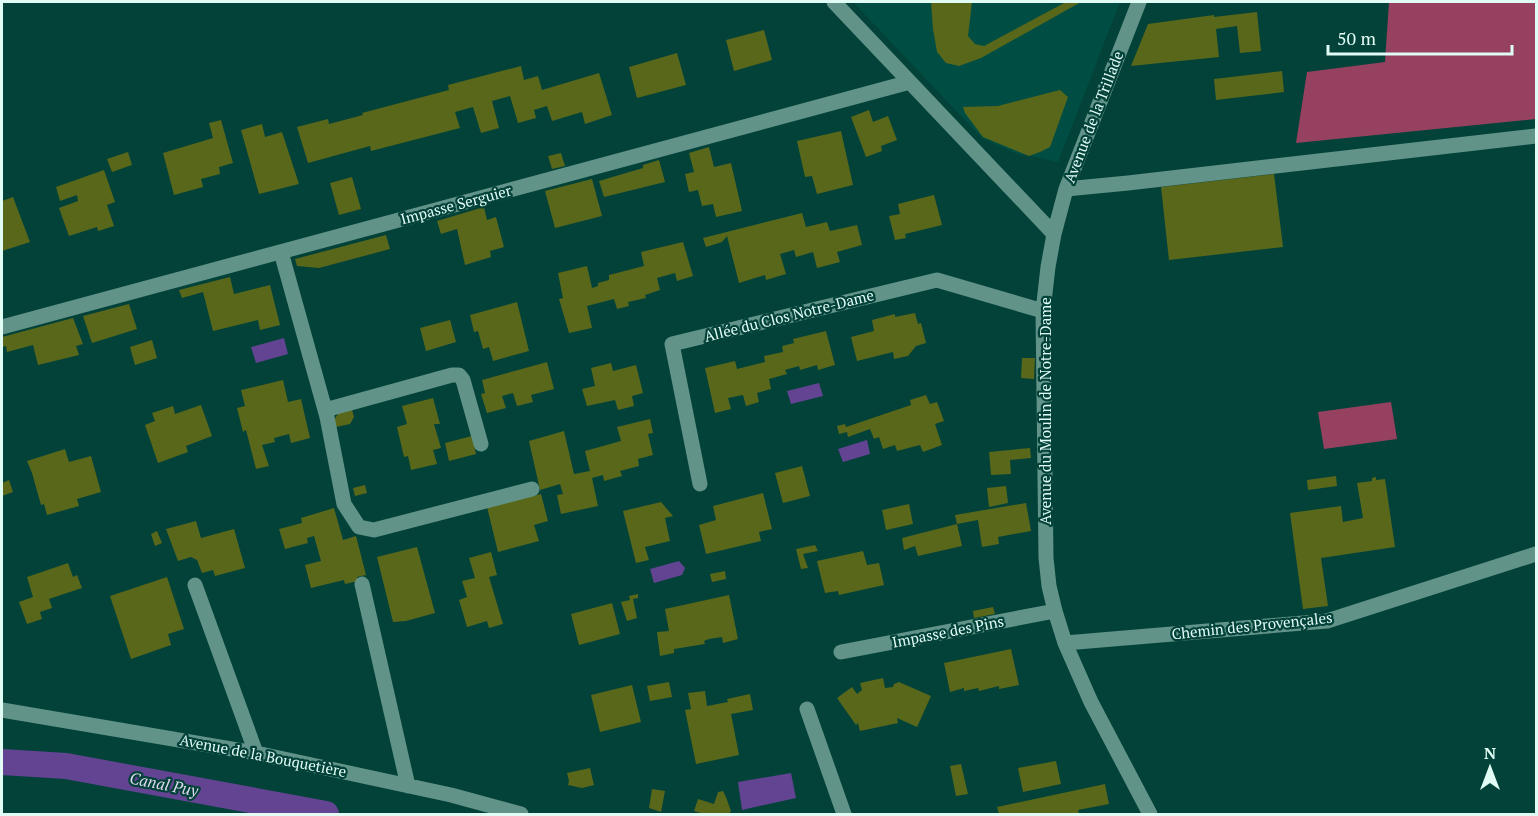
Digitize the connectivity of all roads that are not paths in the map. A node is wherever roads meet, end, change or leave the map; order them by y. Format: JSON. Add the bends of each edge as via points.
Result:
{"nodes":[{"id":1,"x":834,"y":2,"type":"edge"},
{"id":2,"x":1139,"y":2,"type":"edge"},
{"id":3,"x":910,"y":82,"type":"junction"},
{"id":4,"x":1536,"y":136,"type":"edge"},
{"id":5,"x":1066,"y":189,"type":"junction"},
{"id":6,"x":1054,"y":234,"type":"junction"},
{"id":7,"x":281,"y":252,"type":"junction"},
{"id":8,"x":1043,"y":311,"type":"junction"},
{"id":9,"x":2,"y":327,"type":"edge"},
{"id":10,"x":325,"y":410,"type":"junction"},
{"id":11,"x":480,"y":444,"type":"dead end"},
{"id":12,"x":700,"y":483,"type":"dead end"},
{"id":13,"x":532,"y":489,"type":"dead end"},
{"id":14,"x":1536,"y":554,"type":"edge"},
{"id":15,"x":362,"y":584,"type":"dead end"},
{"id":16,"x":195,"y":585,"type":"dead end"},
{"id":17,"x":1055,"y":611,"type":"junction"},
{"id":18,"x":1065,"y":643,"type":"junction"},
{"id":19,"x":841,"y":652,"type":"dead end"},
{"id":20,"x":807,"y":709,"type":"dead end"},
{"id":21,"x":2,"y":710,"type":"edge"},
{"id":22,"x":256,"y":753,"type":"junction"},
{"id":23,"x":408,"y":786,"type":"junction"},
{"id":24,"x":521,"y":814,"type":"edge"},
{"id":25,"x":844,"y":814,"type":"edge"},
{"id":26,"x":1150,"y":814,"type":"edge"}],
"edges":[{"from":1,"to":3,"type":"street"},
{"from":2,"to":5,"type":"street","name":"Avenue de la Trillade"},
{"from":3,"to":6,"type":"street"},
{"from":3,"to":7,"type":"street","name":"Impasse Serguier"},
{"from":4,"to":5,"type":"street"},
{"from":5,"to":6,"type":"street","name":"Avenue de la Trillade"},
{"from":6,"to":8,"type":"street","name":"Avenue du Moulin de Notre-Dame"},
{"from":7,"to":9,"type":"street","name":"Impasse Serguier"},
{"from":7,"to":10,"type":"street"},
{"from":8,"to":12,"type":"street","name":"Allée du Clos Notre-Dame","via":[[937,280],[672,344]]},
{"from":8,"to":17,"type":"street","name":"Avenue du Moulin de Notre-Dame","via":[[1046,558]]},
{"from":10,"to":11,"type":"street","via":[[459,375]]},
{"from":10,"to":13,"type":"street","via":[[344,504],[359,527],[374,530]]},
{"from":14,"to":18,"type":"street","name":"Chemin des Provençales","via":[[1327,621]]},
{"from":15,"to":23,"type":"street"},
{"from":16,"to":22,"type":"street"},
{"from":17,"to":18,"type":"street","name":"Avenue du Moulin de Notre-Dame"},
{"from":17,"to":19,"type":"street","name":"Impasse des Pins"},
{"from":18,"to":26,"type":"street","name":"Avenue du Moulin de Notre-Dame"},
{"from":20,"to":25,"type":"street"},
{"from":21,"to":22,"type":"street","name":"Avenue de la Bouquetière"},
{"from":22,"to":23,"type":"street","name":"Avenue de la Bouquetière"},
{"from":23,"to":24,"type":"street","name":"Avenue de la Bouquetière"}]}
